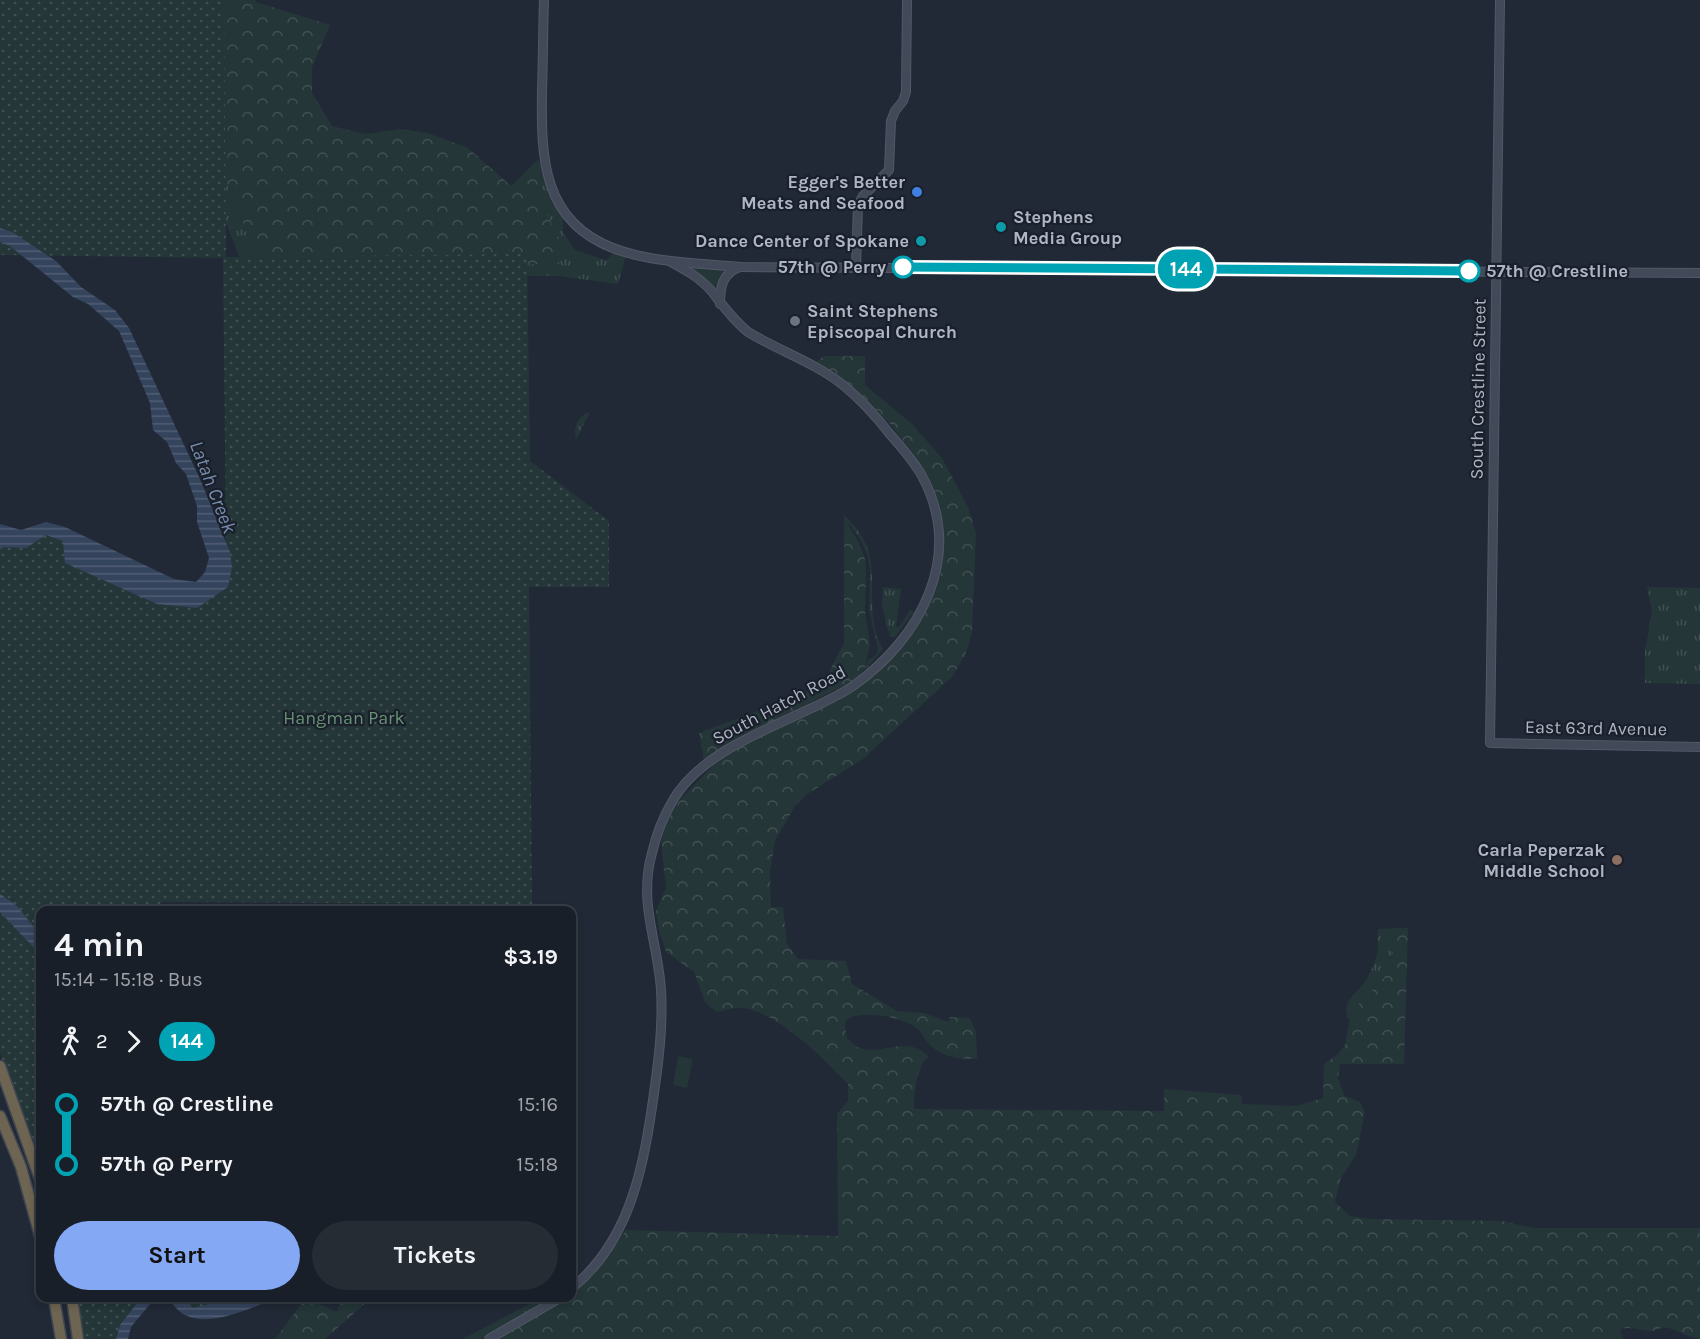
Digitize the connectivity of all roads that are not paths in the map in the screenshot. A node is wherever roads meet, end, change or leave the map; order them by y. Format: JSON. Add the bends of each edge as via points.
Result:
{"nodes":[{"id":1,"x":544,"y":0,"type":"edge"},
{"id":2,"x":907,"y":0,"type":"edge"},
{"id":3,"x":1500,"y":0,"type":"edge"},
{"id":4,"x":665,"y":259,"type":"junction"},
{"id":5,"x":856,"y":266,"type":"junction"},
{"id":6,"x":740,"y":267,"type":"junction"},
{"id":7,"x":1496,"y":271,"type":"junction"},
{"id":8,"x":1700,"y":273,"type":"edge"},
{"id":9,"x":720,"y":305,"type":"junction"},
{"id":10,"x":1490,"y":743,"type":"joint"},
{"id":11,"x":1700,"y":747,"type":"edge"},
{"id":12,"x":0,"y":1066,"type":"edge"},
{"id":13,"x":0,"y":1116,"type":"edge"},
{"id":14,"x":36,"y":1168,"type":"edge"},
{"id":15,"x":36,"y":1221,"type":"edge"},
{"id":16,"x":576,"y":1285,"type":"edge"},
{"id":17,"x":55,"y":1302,"type":"edge"},
{"id":18,"x":73,"y":1302,"type":"edge"},
{"id":19,"x":553,"y":1302,"type":"edge"},
{"id":20,"x":61,"y":1339,"type":"edge"},
{"id":21,"x":78,"y":1339,"type":"edge"},
{"id":22,"x":489,"y":1339,"type":"edge"}],
"edges":[{"from":1,"to":4,"type":"main road","via":[[542,149],[548,180],[559,205],[582,231],[597,241],[633,254]]},
{"from":2,"to":5,"type":"main road","via":[[905,96],[891,121],[889,170],[858,205]]},
{"from":3,"to":7,"type":"main road","name":"South Crestline Street"},
{"from":4,"to":6,"type":"main road"},
{"from":4,"to":9,"type":"main road","name":"South Hatch Road","via":[[700,280]]},
{"from":5,"to":6,"type":"main road"},
{"from":5,"to":7,"type":"main road"},
{"from":6,"to":9,"type":"main road","via":[[724,279]]},
{"from":7,"to":8,"type":"main road"},
{"from":7,"to":10,"type":"main road","name":"South Crestline Street"},
{"from":9,"to":16,"type":"main road","name":"South Hatch Road","via":[[748,332],[837,381],[886,429],[916,466],[928,489],[937,522],[938,558],[920,615],[886,659],[838,695],[732,746],[698,771],[672,800],[652,852],[646,890],[661,988],[662,1025],[643,1162],[620,1229],[598,1262]]},
{"from":10,"to":11,"type":"main road","name":"East 63rd Avenue"},
{"from":12,"to":14,"type":"highway"},
{"from":13,"to":15,"type":"highway","via":[[21,1167]]},
{"from":17,"to":20,"type":"highway"},
{"from":18,"to":21,"type":"highway"},
{"from":19,"to":22,"type":"main road"}]}
